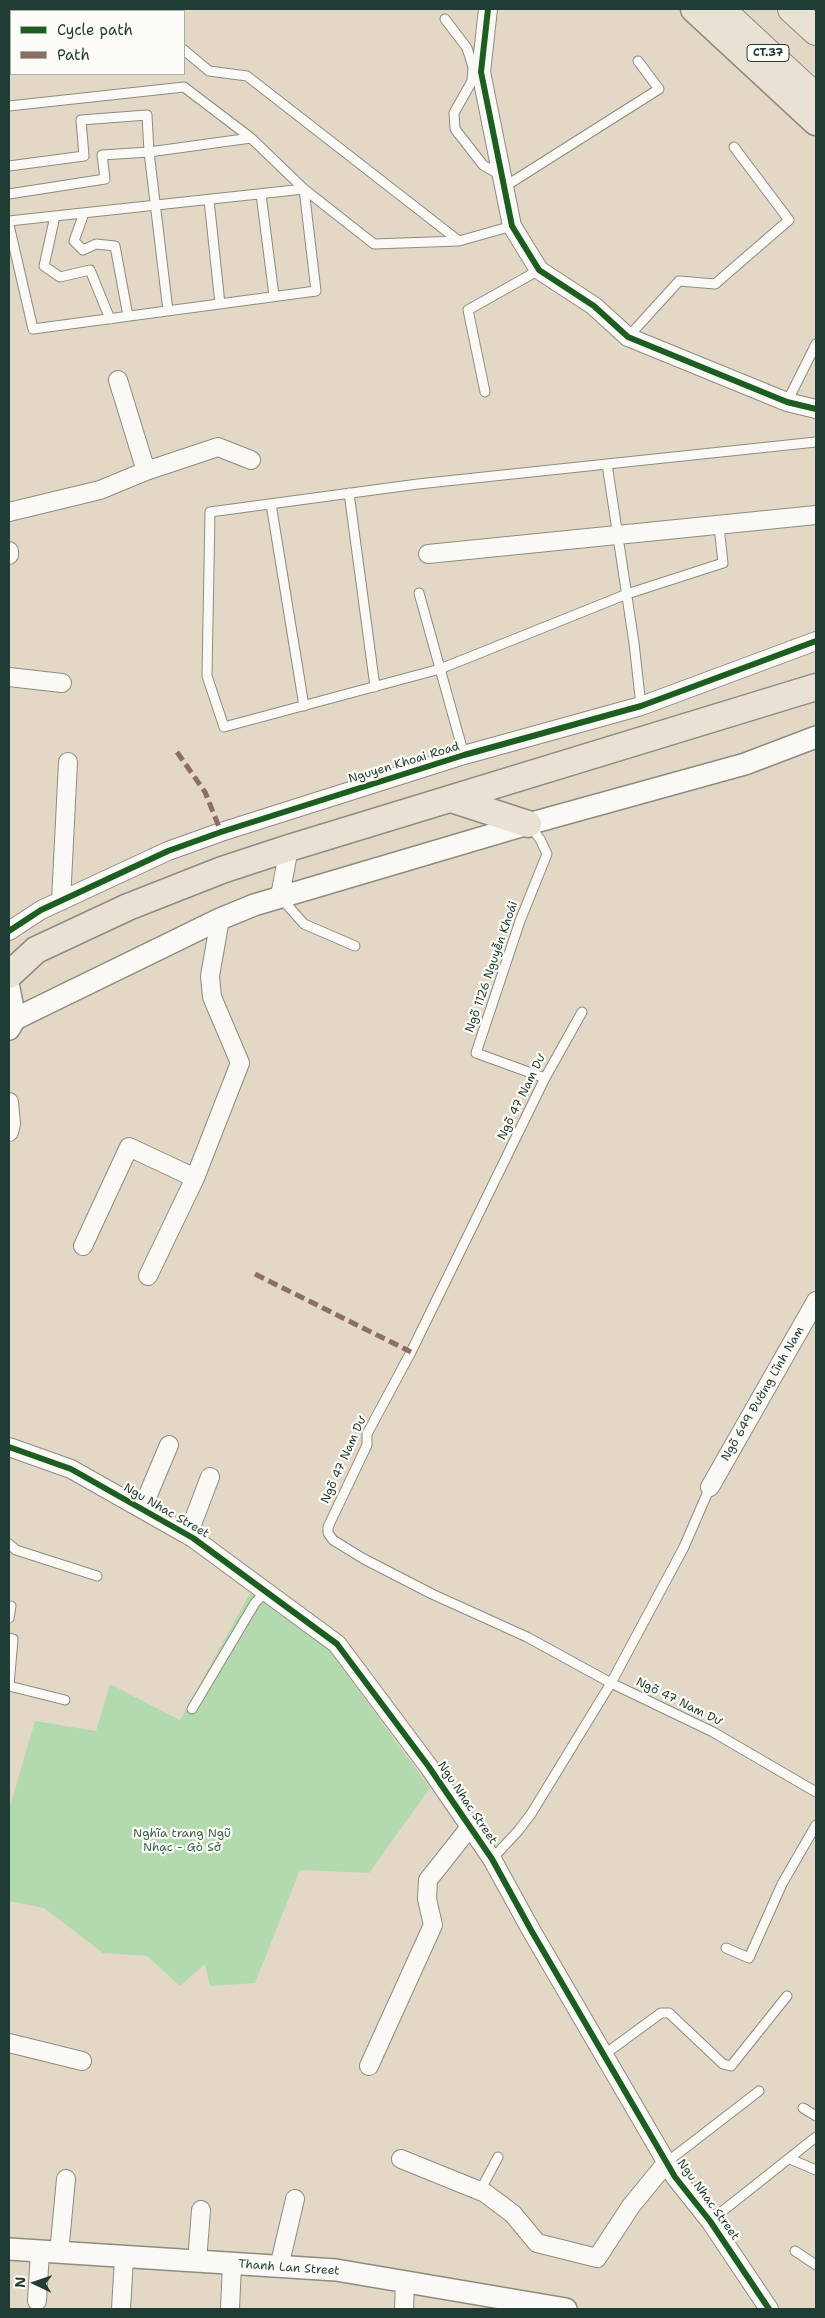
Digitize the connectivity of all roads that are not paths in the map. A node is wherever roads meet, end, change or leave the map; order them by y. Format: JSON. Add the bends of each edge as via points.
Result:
{"nodes":[{"id":1,"x":488,"y":9,"type":"edge"},
{"id":2,"x":694,"y":9,"type":"edge"},
{"id":3,"x":720,"y":9,"type":"edge"},
{"id":4,"x":792,"y":9,"type":"edge"},
{"id":5,"x":445,"y":19,"type":"dead end"},
{"id":6,"x":816,"y":31,"type":"edge"},
{"id":7,"x":185,"y":51,"type":"edge"},
{"id":8,"x":638,"y":61,"type":"dead end"},
{"id":9,"x":816,"y":98,"type":"edge"},
{"id":10,"x":9,"y":106,"type":"edge"},
{"id":11,"x":816,"y":122,"type":"edge"},
{"id":12,"x":252,"y":138,"type":"junction"},
{"id":13,"x":734,"y":147,"type":"dead end"},
{"id":14,"x":149,"y":152,"type":"junction"},
{"id":15,"x":9,"y":166,"type":"edge"},
{"id":16,"x":503,"y":181,"type":"junction"},
{"id":17,"x":304,"y":189,"type":"junction"},
{"id":18,"x":9,"y":194,"type":"edge"},
{"id":19,"x":261,"y":194,"type":"junction"},
{"id":20,"x":209,"y":200,"type":"junction"},
{"id":21,"x":154,"y":205,"type":"junction"},
{"id":22,"x":84,"y":213,"type":"junction"},
{"id":23,"x":55,"y":216,"type":"junction"},
{"id":24,"x":9,"y":221,"type":"edge"},
{"id":25,"x":9,"y":225,"type":"edge"},
{"id":26,"x":512,"y":226,"type":"junction"},
{"id":27,"x":459,"y":241,"type":"junction"},
{"id":28,"x":539,"y":270,"type":"junction"},
{"id":29,"x":274,"y":296,"type":"junction"},
{"id":30,"x":220,"y":304,"type":"junction"},
{"id":31,"x":168,"y":311,"type":"junction"},
{"id":32,"x":128,"y":316,"type":"junction"},
{"id":33,"x":110,"y":319,"type":"junction"},
{"id":34,"x":628,"y":338,"type":"junction"},
{"id":35,"x":816,"y":344,"type":"edge"},
{"id":36,"x":118,"y":380,"type":"dead end"},
{"id":37,"x":485,"y":392,"type":"dead end"},
{"id":38,"x":787,"y":402,"type":"junction"},
{"id":39,"x":816,"y":409,"type":"edge"},
{"id":40,"x":816,"y":442,"type":"edge"},
{"id":41,"x":251,"y":460,"type":"dead end"},
{"id":42,"x":607,"y":464,"type":"junction"},
{"id":43,"x":146,"y":471,"type":"junction"},
{"id":44,"x":349,"y":493,"type":"junction"},
{"id":45,"x":271,"y":504,"type":"junction"},
{"id":46,"x":9,"y":512,"type":"edge"},
{"id":47,"x":816,"y":515,"type":"edge"},
{"id":48,"x":719,"y":526,"type":"junction"},
{"id":49,"x":618,"y":534,"type":"junction"},
{"id":50,"x":9,"y":551,"type":"edge"},
{"id":51,"x":428,"y":554,"type":"dead end"},
{"id":52,"x":9,"y":555,"type":"edge"},
{"id":53,"x":419,"y":593,"type":"dead end"},
{"id":54,"x":627,"y":594,"type":"junction"},
{"id":55,"x":816,"y":641,"type":"edge"},
{"id":56,"x":440,"y":670,"type":"junction"},
{"id":57,"x":9,"y":677,"type":"edge"},
{"id":58,"x":62,"y":683,"type":"dead end"},
{"id":59,"x":375,"y":687,"type":"junction"},
{"id":60,"x":816,"y":687,"type":"edge"},
{"id":61,"x":304,"y":706,"type":"junction"},
{"id":62,"x":641,"y":706,"type":"junction"},
{"id":63,"x":816,"y":737,"type":"edge"},
{"id":64,"x":464,"y":756,"type":"junction"},
{"id":65,"x":68,"y":762,"type":"dead end"},
{"id":66,"x":451,"y":799,"type":"junction"},
{"id":67,"x":528,"y":824,"type":"junction"},
{"id":68,"x":289,"y":848,"type":"junction"},
{"id":69,"x":280,"y":896,"type":"junction"},
{"id":70,"x":61,"y":901,"type":"junction"},
{"id":71,"x":220,"y":919,"type":"junction"},
{"id":72,"x":9,"y":931,"type":"edge"},
{"id":73,"x":355,"y":946,"type":"dead end"},
{"id":74,"x":9,"y":975,"type":"edge"},
{"id":75,"x":9,"y":988,"type":"edge"},
{"id":76,"x":582,"y":1012,"type":"dead end"},
{"id":77,"x":12,"y":1024,"type":"edge"},
{"id":78,"x":545,"y":1078,"type":"junction"},
{"id":79,"x":9,"y":1102,"type":"edge"},
{"id":80,"x":9,"y":1132,"type":"edge"},
{"id":81,"x":195,"y":1178,"type":"junction"},
{"id":82,"x":83,"y":1246,"type":"dead end"},
{"id":83,"x":148,"y":1276,"type":"dead end"},
{"id":84,"x":816,"y":1301,"type":"edge"},
{"id":85,"x":169,"y":1445,"type":"dead end"},
{"id":86,"x":9,"y":1447,"type":"edge"},
{"id":87,"x":210,"y":1477,"type":"dead end"},
{"id":88,"x":710,"y":1487,"type":"joint"},
{"id":89,"x":142,"y":1509,"type":"junction"},
{"id":90,"x":188,"y":1535,"type":"junction"},
{"id":91,"x":9,"y":1544,"type":"edge"},
{"id":92,"x":97,"y":1576,"type":"dead end"},
{"id":93,"x":266,"y":1591,"type":"junction"},
{"id":94,"x":9,"y":1606,"type":"edge"},
{"id":95,"x":9,"y":1618,"type":"edge"},
{"id":96,"x":9,"y":1638,"type":"edge"},
{"id":97,"x":611,"y":1683,"type":"junction"},
{"id":98,"x":9,"y":1686,"type":"edge"},
{"id":99,"x":65,"y":1700,"type":"dead end"},
{"id":100,"x":192,"y":1709,"type":"dead end"},
{"id":101,"x":816,"y":1792,"type":"edge"},
{"id":102,"x":816,"y":1825,"type":"edge"},
{"id":103,"x":470,"y":1827,"type":"junction"},
{"id":104,"x":492,"y":1859,"type":"junction"},
{"id":105,"x":726,"y":1948,"type":"dead end"},
{"id":106,"x":787,"y":1996,"type":"dead end"},
{"id":107,"x":9,"y":2043,"type":"edge"},
{"id":108,"x":605,"y":2054,"type":"junction"},
{"id":109,"x":82,"y":2061,"type":"dead end"},
{"id":110,"x":369,"y":2066,"type":"dead end"},
{"id":111,"x":759,"y":2091,"type":"dead end"},
{"id":112,"x":803,"y":2108,"type":"dead end"},
{"id":113,"x":816,"y":2116,"type":"edge"},
{"id":114,"x":816,"y":2137,"type":"edge"},
{"id":115,"x":498,"y":2157,"type":"dead end"},
{"id":116,"x":401,"y":2159,"type":"dead end"},
{"id":117,"x":790,"y":2159,"type":"junction"},
{"id":118,"x":667,"y":2162,"type":"junction"},
{"id":119,"x":816,"y":2170,"type":"edge"},
{"id":120,"x":66,"y":2179,"type":"dead end"},
{"id":121,"x":480,"y":2191,"type":"junction"},
{"id":122,"x":295,"y":2198,"type":"dead end"},
{"id":123,"x":202,"y":2210,"type":"dead end"},
{"id":124,"x":710,"y":2221,"type":"junction"},
{"id":125,"x":9,"y":2249,"type":"edge"},
{"id":126,"x":796,"y":2251,"type":"dead end"},
{"id":127,"x":49,"y":2252,"type":"junction"},
{"id":128,"x":124,"y":2258,"type":"junction"},
{"id":129,"x":197,"y":2262,"type":"junction"},
{"id":130,"x":232,"y":2264,"type":"junction"},
{"id":131,"x":816,"y":2265,"type":"edge"},
{"id":132,"x":279,"y":2267,"type":"junction"},
{"id":133,"x":405,"y":2282,"type":"junction"},
{"id":134,"x":37,"y":2301,"type":"dead end"},
{"id":135,"x":518,"y":2306,"type":"edge"},
{"id":136,"x":121,"y":2309,"type":"edge"},
{"id":137,"x":230,"y":2309,"type":"edge"},
{"id":138,"x":404,"y":2309,"type":"edge"},
{"id":139,"x":566,"y":2309,"type":"edge"},
{"id":140,"x":769,"y":2309,"type":"edge"}],
"edges":[{"from":1,"to":16,"type":"street","via":[[481,72]]},
{"from":2,"to":11,"type":"main road"},
{"from":3,"to":9,"type":"highway","number":"CT.37"},
{"from":4,"to":6,"type":"highway"},
{"from":5,"to":16,"type":"lane","via":[[467,48],[473,67],[472,81],[454,113],[455,129],[483,166]]},
{"from":7,"to":27,"type":"lane","via":[[209,71],[247,76]]},
{"from":8,"to":16,"type":"lane","via":[[659,89]]},
{"from":10,"to":12,"type":"lane","via":[[184,87]]},
{"from":12,"to":14,"type":"lane"},
{"from":12,"to":17,"type":"lane"},
{"from":13,"to":34,"type":"lane","via":[[789,220],[715,284],[679,281]]},
{"from":14,"to":15,"type":"lane","via":[[147,115],[81,120],[84,156]]},
{"from":14,"to":18,"type":"lane","via":[[102,155],[105,179]]},
{"from":14,"to":21,"type":"lane"},
{"from":16,"to":26,"type":"street"},
{"from":17,"to":19,"type":"lane"},
{"from":17,"to":27,"type":"lane","via":[[374,244]]},
{"from":17,"to":29,"type":"lane","via":[[316,291]]},
{"from":19,"to":20,"type":"lane"},
{"from":19,"to":29,"type":"lane"},
{"from":20,"to":21,"type":"lane"},
{"from":20,"to":30,"type":"lane"},
{"from":21,"to":22,"type":"lane"},
{"from":21,"to":31,"type":"lane"},
{"from":22,"to":23,"type":"lane"},
{"from":22,"to":32,"type":"lane","via":[[74,241],[83,250],[96,244],[115,246]]},
{"from":23,"to":24,"type":"lane"},
{"from":23,"to":33,"type":"lane","via":[[44,266],[60,277],[90,270]]},
{"from":25,"to":33,"type":"lane","via":[[33,329]]},
{"from":26,"to":27,"type":"lane"},
{"from":26,"to":28,"type":"street"},
{"from":28,"to":34,"type":"street","via":[[594,306]]},
{"from":28,"to":37,"type":"lane","via":[[468,310]]},
{"from":29,"to":30,"type":"lane"},
{"from":30,"to":31,"type":"lane"},
{"from":31,"to":32,"type":"lane"},
{"from":32,"to":33,"type":"lane"},
{"from":34,"to":38,"type":"street"},
{"from":35,"to":38,"type":"lane"},
{"from":36,"to":43,"type":"street"},
{"from":38,"to":39,"type":"street"},
{"from":40,"to":42,"type":"lane"},
{"from":41,"to":43,"type":"street","via":[[218,448]]},
{"from":42,"to":44,"type":"lane"},
{"from":42,"to":49,"type":"lane"},
{"from":43,"to":46,"type":"street","via":[[100,490]]},
{"from":44,"to":45,"type":"lane"},
{"from":44,"to":59,"type":"lane"},
{"from":45,"to":61,"type":"lane"},
{"from":45,"to":61,"type":"lane","via":[[210,512],[207,676],[224,727]]},
{"from":47,"to":48,"type":"street"},
{"from":48,"to":49,"type":"street"},
{"from":48,"to":54,"type":"lane","via":[[723,563]]},
{"from":49,"to":51,"type":"street"},
{"from":49,"to":54,"type":"lane"},
{"from":50,"to":52,"type":"street"},
{"from":53,"to":56,"type":"lane"},
{"from":54,"to":56,"type":"lane"},
{"from":54,"to":62,"type":"lane"},
{"from":55,"to":62,"type":"street","name":"Nguyen Khoai Road"},
{"from":56,"to":59,"type":"lane"},
{"from":56,"to":64,"type":"lane"},
{"from":57,"to":58,"type":"street"},
{"from":59,"to":61,"type":"lane"},
{"from":60,"to":66,"type":"main road"},
{"from":62,"to":64,"type":"street","name":"Nguyen Khoai Road"},
{"from":63,"to":67,"type":"street","via":[[745,764]]},
{"from":64,"to":70,"type":"street","name":"Nguyen Khoai Road","via":[[168,851]]},
{"from":65,"to":70,"type":"street"},
{"from":66,"to":67,"type":"main road"},
{"from":66,"to":68,"type":"main road"},
{"from":67,"to":69,"type":"street"},
{"from":67,"to":78,"type":"lane","name":"Ngõ 1126 Nguyễn Khoái","via":[[540,839],[546,854],[476,1053]]},
{"from":68,"to":69,"type":"street"},
{"from":68,"to":74,"type":"main road","via":[[222,870],[128,908],[36,950]]},
{"from":69,"to":71,"type":"street"},
{"from":69,"to":73,"type":"lane","via":[[304,924]]},
{"from":70,"to":72,"type":"street","name":"Nguyen Khoai Road"},
{"from":71,"to":77,"type":"street"},
{"from":71,"to":81,"type":"street","via":[[210,976],[212,997],[240,1063]]},
{"from":75,"to":77,"type":"street"},
{"from":76,"to":78,"type":"lane","name":"Ngõ 47 Nam Dư"},
{"from":78,"to":97,"type":"lane","name":"Ngõ 47 Nam Dư","via":[[416,1343],[367,1434],[367,1445],[328,1533],[333,1540],[364,1559],[527,1637]]},
{"from":79,"to":80,"type":"street"},
{"from":81,"to":82,"type":"street","via":[[130,1147]]},
{"from":81,"to":83,"type":"street"},
{"from":84,"to":88,"type":"street","name":"Ngõ 649 Đường Lĩnh Nam"},
{"from":85,"to":89,"type":"street"},
{"from":86,"to":89,"type":"street","name":"Ngu Nhac Street","via":[[71,1469]]},
{"from":87,"to":90,"type":"street"},
{"from":88,"to":97,"type":"lane","via":[[684,1547]]},
{"from":89,"to":90,"type":"street","name":"Ngu Nhac Street"},
{"from":90,"to":93,"type":"street","name":"Ngu Nhac Street"},
{"from":91,"to":92,"type":"lane","via":[[16,1550]]},
{"from":93,"to":100,"type":"lane","via":[[255,1603]]},
{"from":93,"to":103,"type":"street","name":"Ngu Nhac Street","via":[[337,1644]]},
{"from":94,"to":95,"type":"lane"},
{"from":96,"to":98,"type":"lane","via":[[13,1639]]},
{"from":97,"to":101,"type":"lane","name":"Ngõ 47 Nam Dư","via":[[713,1732]]},
{"from":97,"to":104,"type":"lane","via":[[531,1814]]},
{"from":98,"to":99,"type":"lane"},
{"from":102,"to":105,"type":"lane","via":[[782,1884],[749,1958]]},
{"from":103,"to":104,"type":"street","name":"Ngu Nhac Street"},
{"from":103,"to":110,"type":"street","via":[[428,1880],[427,1899],[433,1925]]},
{"from":104,"to":108,"type":"street","name":"Ngu Nhac Street"},
{"from":106,"to":108,"type":"lane","via":[[731,2066],[723,2064],[669,2013],[661,2013]]},
{"from":107,"to":109,"type":"street"},
{"from":108,"to":118,"type":"street","name":"Ngu Nhac Street"},
{"from":111,"to":118,"type":"lane"},
{"from":112,"to":113,"type":"lane"},
{"from":114,"to":117,"type":"lane"},
{"from":115,"to":121,"type":"lane"},
{"from":116,"to":121,"type":"street"},
{"from":117,"to":119,"type":"lane"},
{"from":117,"to":124,"type":"lane"},
{"from":118,"to":121,"type":"street","via":[[631,2206],[597,2258],[537,2243],[513,2214]]},
{"from":118,"to":124,"type":"street","name":"Ngu Nhac Street"},
{"from":120,"to":127,"type":"street"},
{"from":122,"to":132,"type":"street"},
{"from":123,"to":129,"type":"street"},
{"from":124,"to":140,"type":"street","name":"Ngu Nhac Street"},
{"from":125,"to":127,"type":"street","name":"Thanh Lan Street"},
{"from":126,"to":131,"type":"lane"},
{"from":127,"to":128,"type":"street","name":"Thanh Lan Street"},
{"from":127,"to":134,"type":"street"},
{"from":128,"to":129,"type":"street","name":"Thanh Lan Street"},
{"from":128,"to":136,"type":"street"},
{"from":129,"to":130,"type":"street","name":"Thanh Lan Street"},
{"from":130,"to":132,"type":"street","name":"Thanh Lan Street"},
{"from":130,"to":137,"type":"street"},
{"from":132,"to":133,"type":"street","name":"Thanh Lan Street","via":[[336,2270]]},
{"from":133,"to":135,"type":"street","name":"Thanh Lan Street"},
{"from":133,"to":138,"type":"street"},
{"from":135,"to":139,"type":"street","name":"Thanh Lan Street"}]}
